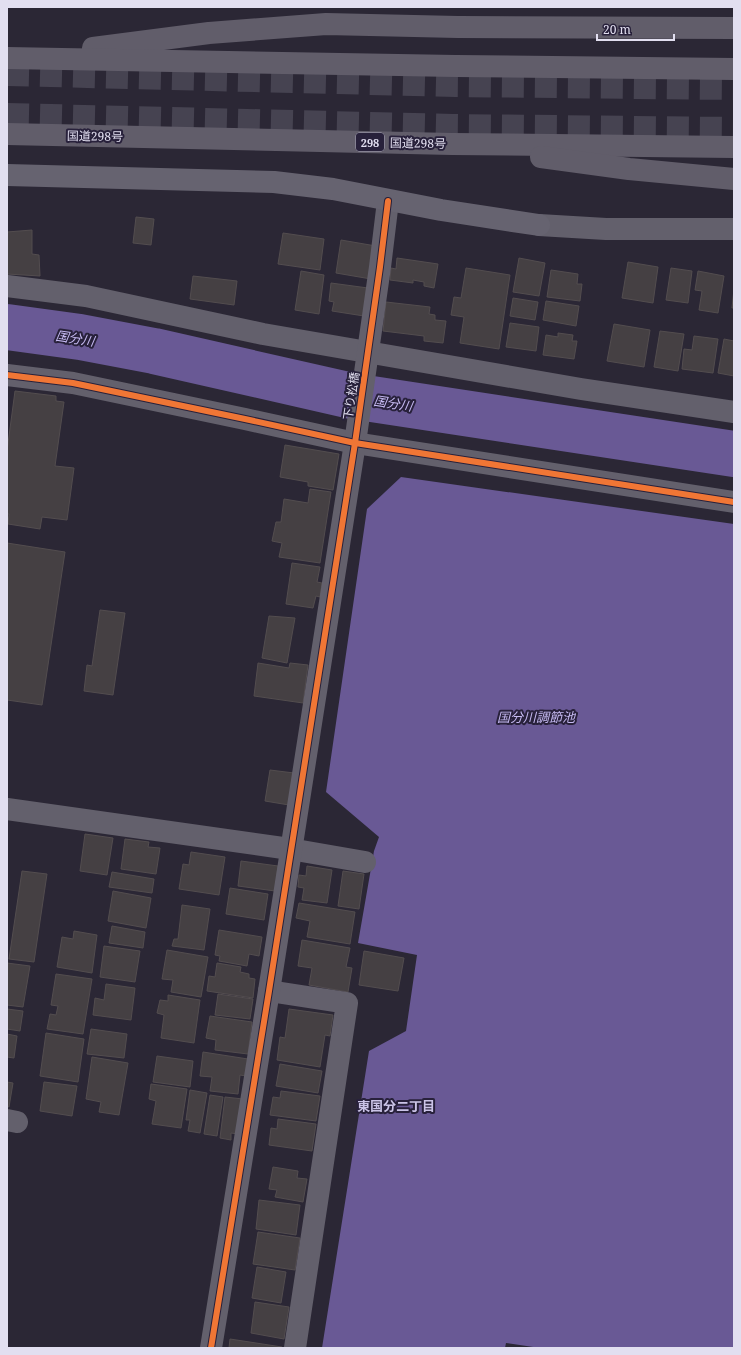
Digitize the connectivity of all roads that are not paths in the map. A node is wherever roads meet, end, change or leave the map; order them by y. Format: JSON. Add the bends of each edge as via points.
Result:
{"nodes":[{"id":1,"x":734,"y":28,"type":"edge"},
{"id":2,"x":13,"y":58,"type":"edge"},
{"id":3,"x":734,"y":69,"type":"edge"},
{"id":4,"x":7,"y":134,"type":"edge"},
{"id":5,"x":452,"y":144,"type":"junction"},
{"id":6,"x":734,"y":147,"type":"edge"},
{"id":7,"x":7,"y":175,"type":"edge"},
{"id":8,"x":734,"y":179,"type":"edge"},
{"id":9,"x":388,"y":200,"type":"junction"},
{"id":10,"x":734,"y":229,"type":"edge"},
{"id":11,"x":7,"y":286,"type":"edge"},
{"id":12,"x":368,"y":358,"type":"junction"},
{"id":13,"x":7,"y":375,"type":"edge"},
{"id":14,"x":734,"y":412,"type":"edge"},
{"id":15,"x":356,"y":436,"type":"junction"},
{"id":16,"x":734,"y":502,"type":"edge"},
{"id":17,"x":7,"y":809,"type":"edge"},
{"id":18,"x":290,"y":850,"type":"junction"},
{"id":19,"x":365,"y":862,"type":"dead end"},
{"id":20,"x":269,"y":991,"type":"junction"},
{"id":21,"x":212,"y":1348,"type":"edge"},
{"id":22,"x":295,"y":1348,"type":"edge"}],
"edges":[{"from":1,"to":2,"type":"highway","via":[[326,24],[209,33]]},
{"from":2,"to":3,"type":"highway"},
{"from":4,"to":5,"type":"highway","name":"国道298号","number":"298"},
{"from":5,"to":6,"type":"highway","name":"国道298号","number":"298"},
{"from":5,"to":8,"type":"highway","via":[[629,169]]},
{"from":7,"to":9,"type":"street","via":[[274,182],[333,188]]},
{"from":9,"to":10,"type":"street","via":[[539,225],[606,229]]},
{"from":9,"to":12,"type":"street","name":"下り松橋"},
{"from":11,"to":12,"type":"street","via":[[86,296]]},
{"from":12,"to":14,"type":"street"},
{"from":12,"to":15,"type":"street","name":"下り松橋"},
{"from":13,"to":15,"type":"street","via":[[73,383],[245,419]]},
{"from":15,"to":16,"type":"street"},
{"from":15,"to":18,"type":"street","name":"下り松橋"},
{"from":17,"to":18,"type":"street"},
{"from":18,"to":19,"type":"street"},
{"from":18,"to":20,"type":"street","name":"下り松橋"},
{"from":20,"to":21,"type":"street","name":"下り松橋"},
{"from":20,"to":22,"type":"street","via":[[347,1003]]}]}
